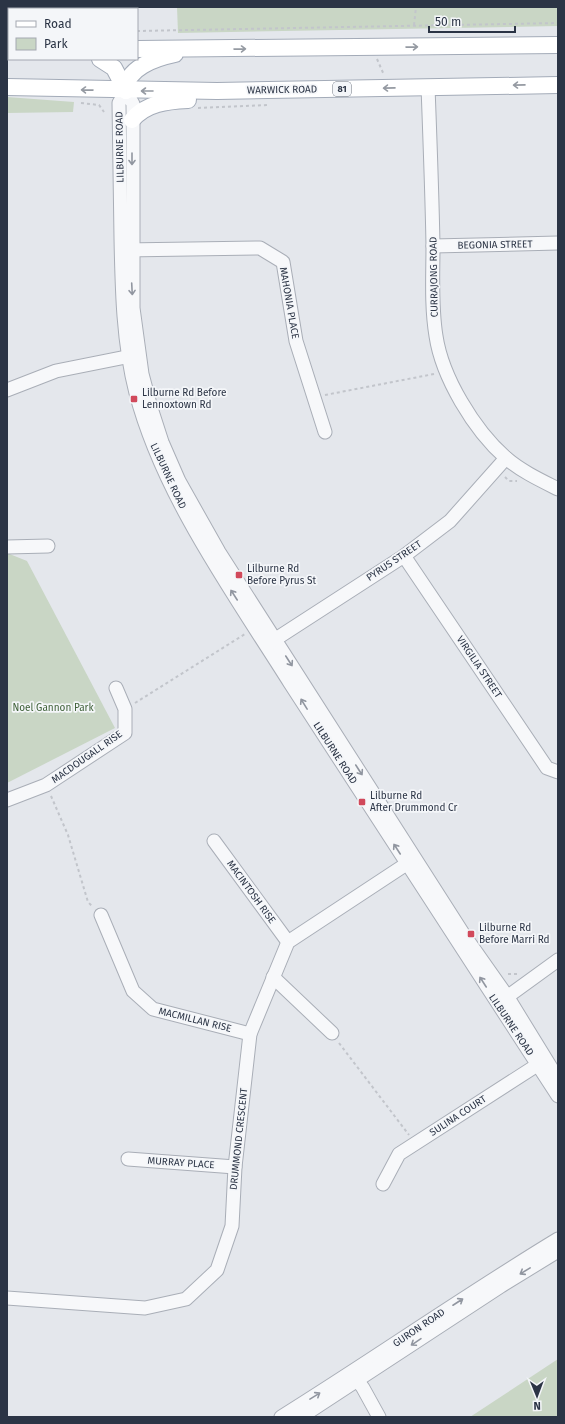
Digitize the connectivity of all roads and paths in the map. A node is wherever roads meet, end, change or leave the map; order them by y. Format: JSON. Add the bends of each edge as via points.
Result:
{"nodes":[{"id":1,"x":416,"y":7,"type":"edge"},
{"id":2,"x":558,"y":23,"type":"edge"},
{"id":3,"x":414,"y":25,"type":"junction"},
{"id":4,"x":378,"y":26,"type":"junction"},
{"id":5,"x":138,"y":31,"type":"edge"},
{"id":6,"x":558,"y":45,"type":"edge"},
{"id":7,"x":377,"y":47,"type":"junction"},
{"id":8,"x":138,"y":49,"type":"edge"},
{"id":9,"x":211,"y":49,"type":"junction"},
{"id":10,"x":102,"y":60,"type":"edge"},
{"id":11,"x":558,"y":85,"type":"edge"},
{"id":12,"x":7,"y":87,"type":"edge"},
{"id":13,"x":428,"y":87,"type":"junction"},
{"id":14,"x":387,"y":88,"type":"junction"},
{"id":15,"x":278,"y":90,"type":"junction"},
{"id":16,"x":126,"y":91,"type":"junction"},
{"id":17,"x":132,"y":120,"type":"junction"},
{"id":18,"x":558,"y":243,"type":"edge"},
{"id":19,"x":433,"y":246,"type":"junction"},
{"id":20,"x":127,"y":250,"type":"junction"},
{"id":21,"x":134,"y":356,"type":"junction"},
{"id":22,"x":445,"y":372,"type":"junction"},
{"id":23,"x":7,"y":390,"type":"edge"},
{"id":24,"x":313,"y":398,"type":"junction"},
{"id":25,"x":325,"y":432,"type":"dead end"},
{"id":26,"x":506,"y":458,"type":"junction"},
{"id":27,"x":497,"y":468,"type":"junction"},
{"id":28,"x":522,"y":482,"type":"dead end"},
{"id":29,"x":558,"y":489,"type":"edge"},
{"id":30,"x":48,"y":546,"type":"dead end"},
{"id":31,"x":7,"y":547,"type":"edge"},
{"id":32,"x":404,"y":556,"type":"junction"},
{"id":33,"x":248,"y":632,"type":"dead end"},
{"id":34,"x":270,"y":642,"type":"junction"},
{"id":35,"x":116,"y":688,"type":"dead end"},
{"id":36,"x":126,"y":709,"type":"junction"},
{"id":37,"x":558,"y":772,"type":"edge"},
{"id":38,"x":46,"y":785,"type":"junction"},
{"id":39,"x":7,"y":800,"type":"edge"},
{"id":40,"x":214,"y":841,"type":"dead end"},
{"id":41,"x":411,"y":861,"type":"junction"},
{"id":42,"x":101,"y":915,"type":"joint"},
{"id":43,"x":288,"y":942,"type":"junction"},
{"id":44,"x":558,"y":960,"type":"edge"},
{"id":45,"x":274,"y":978,"type":"junction"},
{"id":46,"x":502,"y":1000,"type":"junction"},
{"id":47,"x":332,"y":1033,"type":"joint"},
{"id":48,"x":250,"y":1034,"type":"junction"},
{"id":49,"x":542,"y":1062,"type":"junction"},
{"id":50,"x":558,"y":1079,"type":"edge"},
{"id":51,"x":558,"y":1096,"type":"edge"},
{"id":52,"x":416,"y":1144,"type":"junction"},
{"id":53,"x":128,"y":1160,"type":"dead end"},
{"id":54,"x":235,"y":1167,"type":"junction"},
{"id":55,"x":382,"y":1184,"type":"dead end"},
{"id":56,"x":558,"y":1239,"type":"edge"},
{"id":57,"x":558,"y":1251,"type":"edge"},
{"id":58,"x":7,"y":1298,"type":"edge"},
{"id":59,"x":355,"y":1377,"type":"junction"},
{"id":60,"x":281,"y":1417,"type":"edge"},
{"id":61,"x":301,"y":1417,"type":"edge"},
{"id":62,"x":379,"y":1417,"type":"edge"}],
"edges":[{"from":1,"to":3,"type":"path"},
{"from":2,"to":3,"type":"path"},
{"from":3,"to":4,"type":"path"},
{"from":4,"to":5,"type":"path"},
{"from":4,"to":7,"type":"path"},
{"from":7,"to":6,"type":"main road","one_way":true},
{"from":9,"to":7,"type":"main road","one_way":true},
{"from":7,"to":14,"type":"path","via":[[377,60],[388,82]]},
{"from":8,"to":9,"type":"main road"},
{"from":9,"to":16,"type":"main road","via":[[173,55],[144,65],[130,76],[126,82]]},
{"from":10,"to":16,"type":"main road","via":[[114,68]]},
{"from":11,"to":13,"type":"main road","name":"WARWICK ROAD","number":"81","one_way":true},
{"from":16,"to":12,"type":"main road","name":"WARWICK ROAD","number":"81","one_way":true},
{"from":13,"to":14,"type":"main road","name":"WARWICK ROAD","number":"81","one_way":true},
{"from":13,"to":19,"type":"street","name":"CURRAJONG ROAD"},
{"from":14,"to":15,"type":"main road","name":"WARWICK ROAD","number":"81"},
{"from":15,"to":16,"type":"main road","name":"WARWICK ROAD","number":"81","one_way":true},
{"from":15,"to":17,"type":"main road","via":[[254,98],[163,103],[145,108]]},
{"from":16,"to":17,"type":"street","name":"LILBURNE ROAD","via":[[133,104]]},
{"from":16,"to":20,"type":"street","name":"LILBURNE ROAD","via":[[119,103]]},
{"from":17,"to":20,"type":"street","name":"LILBURNE ROAD","one_way":true},
{"from":18,"to":19,"type":"street","name":"BEGONIA STREET"},
{"from":19,"to":22,"type":"street","name":"CURRAJONG ROAD","via":[[432,296],[436,337]]},
{"from":20,"to":21,"type":"street","name":"LILBURNE ROAD","via":[[124,310]]},
{"from":20,"to":24,"type":"street","name":"MAHONIA PLACE","via":[[260,248],[283,262],[296,341]]},
{"from":21,"to":23,"type":"street","via":[[56,371]]},
{"from":21,"to":34,"type":"street","name":"LILBURNE ROAD","via":[[136,391],[159,460],[206,549]]},
{"from":22,"to":24,"type":"path"},
{"from":22,"to":26,"type":"street","name":"CURRAJONG ROAD","via":[[474,419]]},
{"from":24,"to":25,"type":"street","name":"MAHONIA PLACE"},
{"from":26,"to":27,"type":"street","name":"PYRUS STREET"},
{"from":26,"to":29,"type":"street","name":"CURRAJONG ROAD","via":[[532,476]]},
{"from":27,"to":28,"type":"path","via":[[509,481]]},
{"from":27,"to":32,"type":"street","name":"PYRUS STREET","via":[[450,521]]},
{"from":30,"to":31,"type":"street"},
{"from":32,"to":34,"type":"street","name":"PYRUS STREET"},
{"from":32,"to":37,"type":"street","name":"VIRGILIA STREET","via":[[547,768]]},
{"from":33,"to":36,"type":"path"},
{"from":34,"to":41,"type":"street","name":"LILBURNE ROAD"},
{"from":35,"to":36,"type":"street","name":"MACDOUGALL RISE"},
{"from":36,"to":38,"type":"street","name":"MACDOUGALL RISE","via":[[125,733]]},
{"from":38,"to":39,"type":"street","name":"MACDOUGALL RISE"},
{"from":38,"to":42,"type":"path","via":[[68,835],[88,902]]},
{"from":40,"to":43,"type":"street","name":"MACINTOSH RISE"},
{"from":41,"to":43,"type":"street"},
{"from":41,"to":46,"type":"street","name":"LILBURNE ROAD"},
{"from":42,"to":48,"type":"street","name":"MACMILLAN RISE","via":[[133,991],[153,1009]]},
{"from":43,"to":45,"type":"street","name":"DRUMMOND CRESCENT"},
{"from":44,"to":46,"type":"street"},
{"from":45,"to":47,"type":"street"},
{"from":45,"to":48,"type":"street","name":"DRUMMOND CRESCENT"},
{"from":46,"to":49,"type":"street","name":"LILBURNE ROAD"},
{"from":47,"to":52,"type":"path"},
{"from":48,"to":54,"type":"street","name":"DRUMMOND CRESCENT"},
{"from":49,"to":50,"type":"street","name":"LILBURNE ROAD"},
{"from":49,"to":51,"type":"street","name":"LILBURNE ROAD"},
{"from":49,"to":52,"type":"street","name":"SULINA COURT"},
{"from":52,"to":55,"type":"street","name":"SULINA COURT","via":[[399,1154]]},
{"from":53,"to":54,"type":"street","name":"MURRAY PLACE"},
{"from":54,"to":58,"type":"street","name":"DRUMMOND CRESCENT","via":[[232,1226],[216,1270],[186,1299],[145,1308]]},
{"from":59,"to":56,"type":"street","name":"GURON ROAD","one_way":true,"via":[[456,1303]]},
{"from":57,"to":59,"type":"street","name":"GURON ROAD","one_way":true},
{"from":60,"to":59,"type":"street","name":"GURON ROAD","one_way":true},
{"from":59,"to":61,"type":"street","name":"GURON ROAD"},
{"from":59,"to":62,"type":"street"}]}
